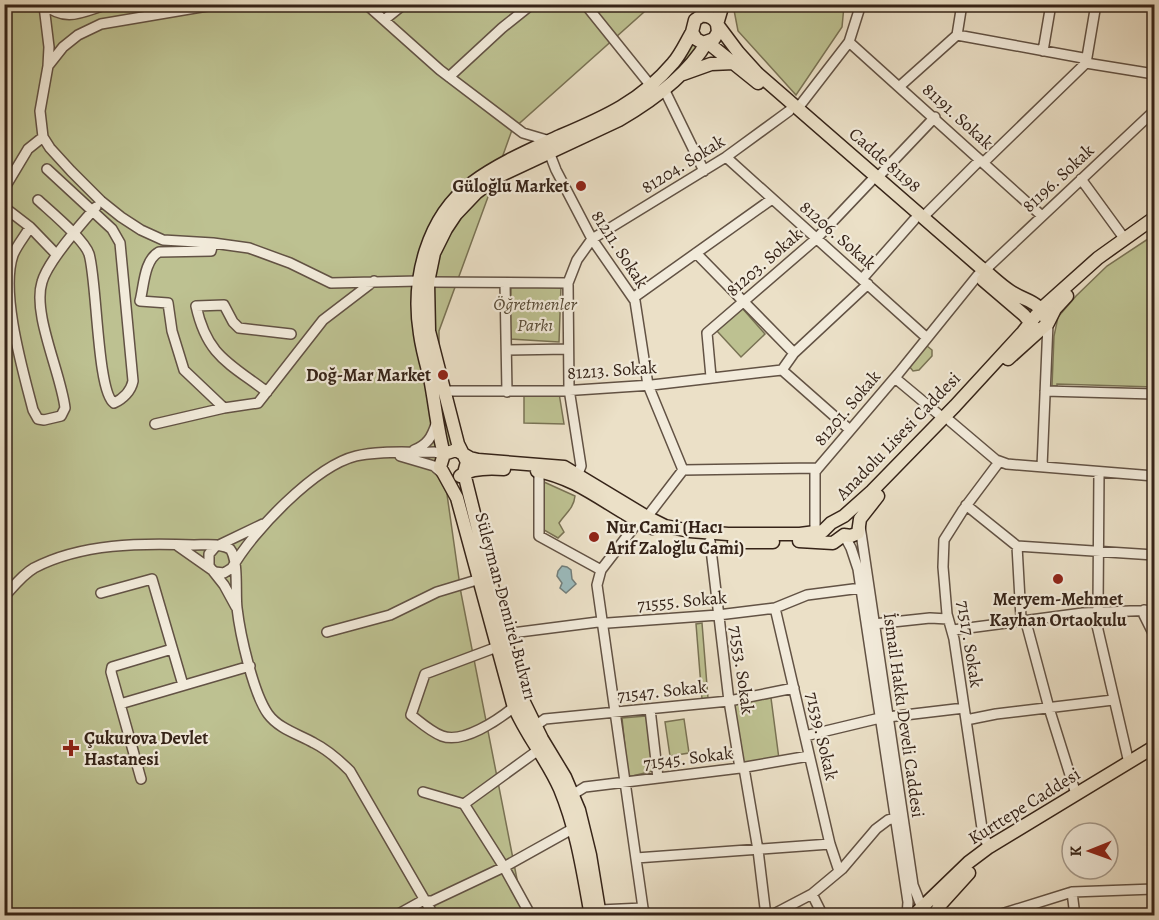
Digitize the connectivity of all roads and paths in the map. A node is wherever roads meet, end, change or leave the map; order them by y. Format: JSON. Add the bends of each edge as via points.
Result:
{"nodes":[{"id":1,"x":108,"y":4,"type":"edge"},
{"id":2,"x":219,"y":4,"type":"edge"},
{"id":3,"x":366,"y":4,"type":"edge"},
{"id":4,"x":404,"y":4,"type":"edge"},
{"id":5,"x":532,"y":4,"type":"edge"},
{"id":6,"x":585,"y":4,"type":"edge"},
{"id":7,"x":708,"y":4,"type":"edge"},
{"id":8,"x":723,"y":4,"type":"edge"},
{"id":9,"x":850,"y":4,"type":"edge"},
{"id":10,"x":962,"y":4,"type":"edge"},
{"id":11,"x":1051,"y":4,"type":"edge"},
{"id":12,"x":1096,"y":4,"type":"edge"},
{"id":13,"x":44,"y":5,"type":"edge"},
{"id":14,"x":860,"y":7,"type":"edge"},
{"id":15,"x":701,"y":16,"type":"junction"},
{"id":16,"x":384,"y":20,"type":"junction"},
{"id":17,"x":717,"y":24,"type":"junction"},
{"id":18,"x":692,"y":32,"type":"junction"},
{"id":19,"x":957,"y":35,"type":"junction"},
{"id":20,"x":707,"y":42,"type":"junction"},
{"id":21,"x":849,"y":42,"type":"junction"},
{"id":22,"x":1043,"y":51,"type":"junction"},
{"id":23,"x":734,"y":63,"type":"junction"},
{"id":24,"x":1086,"y":63,"type":"junction"},
{"id":25,"x":48,"y":66,"type":"junction"},
{"id":26,"x":1155,"y":74,"type":"edge"},
{"id":27,"x":678,"y":76,"type":"junction"},
{"id":28,"x":449,"y":77,"type":"junction"},
{"id":29,"x":651,"y":86,"type":"junction"},
{"id":30,"x":900,"y":86,"type":"junction"},
{"id":31,"x":664,"y":89,"type":"junction"},
{"id":32,"x":793,"y":110,"type":"junction"},
{"id":33,"x":1155,"y":111,"type":"edge"},
{"id":34,"x":935,"y":117,"type":"junction"},
{"id":35,"x":523,"y":133,"type":"junction"},
{"id":36,"x":43,"y":137,"type":"junction"},
{"id":37,"x":550,"y":146,"type":"junction"},
{"id":38,"x":525,"y":152,"type":"junction"},
{"id":39,"x":726,"y":157,"type":"junction"},
{"id":40,"x":984,"y":162,"type":"junction"},
{"id":41,"x":47,"y":169,"type":"dead end"},
{"id":42,"x":704,"y":171,"type":"junction"},
{"id":43,"x":1081,"y":179,"type":"junction"},
{"id":44,"x":874,"y":180,"type":"junction"},
{"id":45,"x":4,"y":189,"type":"edge"},
{"id":46,"x":772,"y":199,"type":"junction"},
{"id":47,"x":38,"y":200,"type":"dead end"},
{"id":48,"x":101,"y":201,"type":"junction"},
{"id":49,"x":4,"y":207,"type":"edge"},
{"id":50,"x":92,"y":211,"type":"junction"},
{"id":51,"x":1042,"y":216,"type":"junction"},
{"id":52,"x":1155,"y":218,"type":"edge"},
{"id":53,"x":918,"y":219,"type":"junction"},
{"id":54,"x":1155,"y":226,"type":"edge"},
{"id":55,"x":30,"y":227,"type":"junction"},
{"id":56,"x":74,"y":234,"type":"junction"},
{"id":57,"x":1124,"y":238,"type":"junction"},
{"id":58,"x":592,"y":239,"type":"junction"},
{"id":59,"x":816,"y":239,"type":"junction"},
{"id":60,"x":213,"y":243,"type":"junction"},
{"id":61,"x":696,"y":253,"type":"junction"},
{"id":62,"x":57,"y":255,"type":"junction"},
{"id":63,"x":981,"y":273,"type":"junction"},
{"id":64,"x":374,"y":281,"type":"junction"},
{"id":65,"x":865,"y":281,"type":"junction"},
{"id":66,"x":424,"y":282,"type":"junction"},
{"id":67,"x":505,"y":283,"type":"junction"},
{"id":68,"x":568,"y":283,"type":"junction"},
{"id":69,"x":633,"y":298,"type":"junction"},
{"id":70,"x":744,"y":301,"type":"junction"},
{"id":71,"x":1042,"y":308,"type":"junction"},
{"id":72,"x":1048,"y":323,"type":"junction"},
{"id":73,"x":1035,"y":328,"type":"junction"},
{"id":74,"x":291,"y":334,"type":"dead end"},
{"id":75,"x":927,"y":338,"type":"junction"},
{"id":76,"x":568,"y":349,"type":"junction"},
{"id":77,"x":507,"y":350,"type":"junction"},
{"id":78,"x":794,"y":353,"type":"junction"},
{"id":79,"x":1046,"y":362,"type":"junction"},
{"id":80,"x":782,"y":370,"type":"junction"},
{"id":81,"x":711,"y":377,"type":"junction"},
{"id":82,"x":895,"y":378,"type":"junction"},
{"id":83,"x":648,"y":385,"type":"junction"},
{"id":84,"x":569,"y":389,"type":"junction"},
{"id":85,"x":444,"y":391,"type":"junction"},
{"id":86,"x":1045,"y":391,"type":"junction"},
{"id":87,"x":267,"y":392,"type":"junction"},
{"id":88,"x":507,"y":392,"type":"junction"},
{"id":89,"x":1155,"y":394,"type":"edge"},
{"id":90,"x":224,"y":408,"type":"junction"},
{"id":91,"x":947,"y":420,"type":"junction"},
{"id":92,"x":437,"y":421,"type":"junction"},
{"id":93,"x":155,"y":424,"type":"dead end"},
{"id":94,"x":850,"y":430,"type":"junction"},
{"id":95,"x":398,"y":452,"type":"junction"},
{"id":96,"x":409,"y":452,"type":"junction"},
{"id":97,"x":444,"y":454,"type":"junction"},
{"id":98,"x":464,"y":454,"type":"junction"},
{"id":99,"x":999,"y":462,"type":"junction"},
{"id":100,"x":1042,"y":467,"type":"junction"},
{"id":101,"x":818,"y":468,"type":"junction"},
{"id":102,"x":498,"y":469,"type":"junction"},
{"id":103,"x":683,"y":470,"type":"junction"},
{"id":104,"x":539,"y":471,"type":"junction"},
{"id":105,"x":1099,"y":472,"type":"junction"},
{"id":106,"x":464,"y":473,"type":"junction"},
{"id":107,"x":444,"y":474,"type":"junction"},
{"id":108,"x":1155,"y":476,"type":"edge"},
{"id":109,"x":576,"y":479,"type":"junction"},
{"id":110,"x":966,"y":505,"type":"junction"},
{"id":111,"x":474,"y":511,"type":"junction"},
{"id":112,"x":844,"y":516,"type":"junction"},
{"id":113,"x":643,"y":519,"type":"junction"},
{"id":114,"x":266,"y":523,"type":"junction"},
{"id":115,"x":860,"y":526,"type":"junction"},
{"id":116,"x":815,"y":532,"type":"junction"},
{"id":117,"x":844,"y":535,"type":"junction"},
{"id":118,"x":710,"y":541,"type":"junction"},
{"id":119,"x":176,"y":544,"type":"junction"},
{"id":120,"x":219,"y":546,"type":"junction"},
{"id":121,"x":1017,"y":546,"type":"junction"},
{"id":122,"x":1098,"y":551,"type":"junction"},
{"id":123,"x":1155,"y":555,"type":"edge"},
{"id":124,"x":234,"y":564,"type":"junction"},
{"id":125,"x":212,"y":569,"type":"junction"},
{"id":126,"x":601,"y":570,"type":"junction"},
{"id":127,"x":480,"y":579,"type":"junction"},
{"id":128,"x":861,"y":588,"type":"junction"},
{"id":129,"x":101,"y":593,"type":"dead end"},
{"id":130,"x":4,"y":597,"type":"edge"},
{"id":131,"x":775,"y":608,"type":"junction"},
{"id":132,"x":237,"y":609,"type":"junction"},
{"id":133,"x":1144,"y":610,"type":"junction"},
{"id":134,"x":1155,"y":610,"type":"edge"},
{"id":135,"x":1096,"y":613,"type":"junction"},
{"id":136,"x":718,"y":615,"type":"junction"},
{"id":137,"x":948,"y":619,"type":"junction"},
{"id":138,"x":1023,"y":621,"type":"junction"},
{"id":139,"x":603,"y":624,"type":"junction"},
{"id":140,"x":874,"y":624,"type":"junction"},
{"id":141,"x":953,"y":630,"type":"junction"},
{"id":142,"x":327,"y":632,"type":"dead end"},
{"id":143,"x":504,"y":634,"type":"junction"},
{"id":144,"x":1155,"y":635,"type":"edge"},
{"id":145,"x":497,"y":647,"type":"junction"},
{"id":146,"x":172,"y":649,"type":"junction"},
{"id":147,"x":250,"y":666,"type":"junction"},
{"id":148,"x":183,"y":685,"type":"junction"},
{"id":149,"x":794,"y":688,"type":"junction"},
{"id":150,"x":1113,"y":700,"type":"junction"},
{"id":151,"x":729,"y":701,"type":"junction"},
{"id":152,"x":120,"y":704,"type":"junction"},
{"id":153,"x":514,"y":707,"type":"junction"},
{"id":154,"x":964,"y":708,"type":"junction"},
{"id":155,"x":1049,"y":708,"type":"junction"},
{"id":156,"x":650,"y":709,"type":"junction"},
{"id":157,"x":615,"y":712,"type":"junction"},
{"id":158,"x":884,"y":718,"type":"junction"},
{"id":159,"x":966,"y":720,"type":"junction"},
{"id":160,"x":534,"y":726,"type":"junction"},
{"id":161,"x":805,"y":736,"type":"junction"},
{"id":162,"x":1155,"y":747,"type":"edge"},
{"id":163,"x":537,"y":751,"type":"junction"},
{"id":164,"x":1155,"y":755,"type":"edge"},
{"id":165,"x":809,"y":756,"type":"junction"},
{"id":166,"x":1129,"y":763,"type":"junction"},
{"id":167,"x":742,"y":768,"type":"junction"},
{"id":168,"x":658,"y":778,"type":"junction"},
{"id":169,"x":141,"y":779,"type":"dead end"},
{"id":170,"x":625,"y":784,"type":"junction"},
{"id":171,"x":423,"y":792,"type":"dead end"},
{"id":172,"x":1076,"y":794,"type":"junction"},
{"id":173,"x":572,"y":795,"type":"junction"},
{"id":174,"x":464,"y":804,"type":"junction"},
{"id":175,"x":894,"y":818,"type":"junction"},
{"id":176,"x":574,"y":828,"type":"junction"},
{"id":177,"x":830,"y":844,"type":"junction"},
{"id":178,"x":989,"y":847,"type":"junction"},
{"id":179,"x":758,"y":850,"type":"junction"},
{"id":180,"x":636,"y":858,"type":"junction"},
{"id":181,"x":504,"y":867,"type":"junction"},
{"id":182,"x":839,"y":871,"type":"junction"},
{"id":183,"x":1155,"y":889,"type":"edge"},
{"id":184,"x":1072,"y":892,"type":"junction"},
{"id":185,"x":813,"y":894,"type":"junction"},
{"id":186,"x":426,"y":901,"type":"junction"},
{"id":187,"x":645,"y":912,"type":"edge"},
{"id":188,"x":593,"y":913,"type":"edge"},
{"id":189,"x":920,"y":913,"type":"edge"},
{"id":190,"x":395,"y":915,"type":"edge"},
{"id":191,"x":434,"y":915,"type":"edge"},
{"id":192,"x":531,"y":915,"type":"edge"},
{"id":193,"x":768,"y":915,"type":"edge"},
{"id":194,"x":824,"y":915,"type":"edge"},
{"id":195,"x":907,"y":915,"type":"edge"},
{"id":196,"x":934,"y":915,"type":"edge"},
{"id":197,"x":995,"y":915,"type":"edge"},
{"id":198,"x":1075,"y":915,"type":"edge"}],
"edges":[{"from":1,"to":13,"type":"street","via":[[72,15],[58,15]]},
{"from":2,"to":25,"type":"street","via":[[101,24],[78,35]]},
{"from":3,"to":16,"type":"street"},
{"from":4,"to":16,"type":"street"},
{"from":5,"to":28,"type":"street"},
{"from":6,"to":29,"type":"street"},
{"from":7,"to":15,"type":"main road"},
{"from":8,"to":17,"type":"main road"},
{"from":9,"to":14,"type":"street"},
{"from":10,"to":19,"type":"street"},
{"from":11,"to":22,"type":"street"},
{"from":12,"to":24,"type":"street"},
{"from":13,"to":25,"type":"street"},
{"from":14,"to":21,"type":"street"},
{"from":15,"to":17,"type":"main road","via":[[709,16]]},
{"from":15,"to":18,"type":"main road","via":[[693,24]]},
{"from":16,"to":28,"type":"street"},
{"from":17,"to":20,"type":"main road","via":[[717,36]]},
{"from":17,"to":32,"type":"main road","name":"Cadde 81198"},
{"from":18,"to":20,"type":"main road","via":[[696,39]]},
{"from":18,"to":29,"type":"main road","via":[[675,62]]},
{"from":19,"to":22,"type":"street"},
{"from":19,"to":30,"type":"street"},
{"from":20,"to":23,"type":"main road","name":"Cadde 81198"},
{"from":20,"to":27,"type":"main road"},
{"from":21,"to":30,"type":"street","name":"81191. Sokak"},
{"from":21,"to":32,"type":"street","name":"81204. Sokak"},
{"from":22,"to":24,"type":"street","via":[[1083,58]]},
{"from":23,"to":27,"type":"main road","via":[[711,64]]},
{"from":23,"to":32,"type":"main road","name":"Cadde 81198"},
{"from":24,"to":26,"type":"street"},
{"from":24,"to":40,"type":"street"},
{"from":25,"to":36,"type":"street","via":[[40,111]]},
{"from":27,"to":31,"type":"main road"},
{"from":28,"to":35,"type":"street"},
{"from":29,"to":37,"type":"main road","via":[[631,103]]},
{"from":30,"to":34,"type":"street","name":"81191. Sokak"},
{"from":31,"to":37,"type":"main road","via":[[619,120]]},
{"from":31,"to":42,"type":"street"},
{"from":32,"to":39,"type":"street","name":"81204. Sokak"},
{"from":32,"to":44,"type":"main road","name":"Cadde 81198"},
{"from":33,"to":43,"type":"street","name":"81196. Sokak"},
{"from":34,"to":40,"type":"street","name":"81191. Sokak"},
{"from":34,"to":44,"type":"street","name":"81203. Sokak"},
{"from":35,"to":37,"type":"street"},
{"from":35,"to":38,"type":"street"},
{"from":36,"to":45,"type":"street","via":[[28,150]]},
{"from":36,"to":48,"type":"street"},
{"from":37,"to":38,"type":"main road"},
{"from":37,"to":58,"type":"street","name":"81211. Sokak","via":[[556,170]]},
{"from":37,"to":66,"type":"main road","via":[[497,177],[456,214],[434,253]]},
{"from":38,"to":66,"type":"main road","via":[[471,184],[447,209],[425,250]]},
{"from":39,"to":42,"type":"street","name":"81204. Sokak"},
{"from":39,"to":46,"type":"street","name":"81206. Sokak"},
{"from":40,"to":51,"type":"street","name":"81191. Sokak"},
{"from":40,"to":53,"type":"street","via":[[978,162]]},
{"from":41,"to":50,"type":"street"},
{"from":42,"to":58,"type":"street","name":"81204. Sokak"},
{"from":43,"to":51,"type":"street","name":"81196. Sokak"},
{"from":43,"to":57,"type":"street"},
{"from":44,"to":53,"type":"main road","name":"Cadde 81198"},
{"from":44,"to":59,"type":"street","name":"81203. Sokak"},
{"from":46,"to":59,"type":"street","name":"81206. Sokak"},
{"from":46,"to":61,"type":"street"},
{"from":47,"to":56,"type":"street"},
{"from":48,"to":50,"type":"street"},
{"from":48,"to":60,"type":"street","via":[[141,230],[163,240]]},
{"from":49,"to":55,"type":"street"},
{"from":50,"to":56,"type":"street"},
{"from":50,"to":56,"type":"street","via":[[112,229],[120,243],[133,381],[121,400],[114,403],[109,398],[104,374],[88,251]]},
{"from":51,"to":63,"type":"street","name":"81196. Sokak"},
{"from":52,"to":57,"type":"main road"},
{"from":53,"to":63,"type":"main road","name":"Cadde 81198"},
{"from":53,"to":65,"type":"street"},
{"from":54,"to":72,"type":"main road","via":[[1102,263],[1055,309]]},
{"from":55,"to":62,"type":"street"},
{"from":55,"to":62,"type":"street","via":[[13,255],[8,291],[33,410],[38,419],[44,420],[62,416],[65,408],[41,315],[41,283]]},
{"from":56,"to":62,"type":"street"},
{"from":57,"to":71,"type":"main road"},
{"from":58,"to":68,"type":"street"},
{"from":58,"to":69,"type":"street","name":"81211. Sokak"},
{"from":59,"to":65,"type":"street","name":"81206. Sokak"},
{"from":59,"to":70,"type":"street","name":"81203. Sokak"},
{"from":60,"to":64,"type":"street","via":[[267,254],[331,283]]},
{"from":60,"to":90,"type":"street","via":[[211,250],[159,252],[151,258],[140,301],[168,303],[184,370]]},
{"from":61,"to":69,"type":"street"},
{"from":61,"to":70,"type":"street"},
{"from":63,"to":71,"type":"main road","name":"Cadde 81198"},
{"from":63,"to":73,"type":"main road","name":"Cadde 81198"},
{"from":63,"to":75,"type":"street","name":"81201. Sokak"},
{"from":64,"to":66,"type":"street"},
{"from":64,"to":87,"type":"street","via":[[322,320]]},
{"from":65,"to":75,"type":"street","name":"81206. Sokak"},
{"from":65,"to":78,"type":"street"},
{"from":66,"to":67,"type":"street"},
{"from":66,"to":85,"type":"main road","via":[[429,331]]},
{"from":66,"to":92,"type":"main road","via":[[419,332]]},
{"from":67,"to":68,"type":"street"},
{"from":67,"to":77,"type":"street"},
{"from":68,"to":76,"type":"street"},
{"from":69,"to":83,"type":"street","name":"81211. Sokak"},
{"from":70,"to":78,"type":"street"},
{"from":70,"to":81,"type":"street","name":"81203. Sokak","via":[[707,333]]},
{"from":71,"to":72,"type":"main road"},
{"from":71,"to":73,"type":"main road"},
{"from":72,"to":73,"type":"main road"},
{"from":72,"to":79,"type":"street"},
{"from":73,"to":79,"type":"street"},
{"from":73,"to":91,"type":"main road","name":"Anadolu Lisesi Caddesi"},
{"from":74,"to":87,"type":"street","via":[[239,328],[224,304],[196,306],[212,349]]},
{"from":75,"to":82,"type":"street","name":"81201. Sokak"},
{"from":76,"to":77,"type":"street"},
{"from":76,"to":84,"type":"street"},
{"from":77,"to":88,"type":"street"},
{"from":78,"to":80,"type":"street"},
{"from":79,"to":86,"type":"street"},
{"from":80,"to":81,"type":"street","name":"81213. Sokak"},
{"from":80,"to":94,"type":"street"},
{"from":81,"to":83,"type":"street","name":"81213. Sokak"},
{"from":82,"to":91,"type":"street"},
{"from":82,"to":94,"type":"street","name":"81201. Sokak"},
{"from":83,"to":84,"type":"street","name":"81213. Sokak"},
{"from":83,"to":103,"type":"street","name":"81211. Sokak"},
{"from":84,"to":88,"type":"street","name":"81213. Sokak"},
{"from":84,"to":109,"type":"street","via":[[581,466]]},
{"from":85,"to":88,"type":"street","name":"81213. Sokak"},
{"from":85,"to":98,"type":"main road"},
{"from":86,"to":89,"type":"street"},
{"from":86,"to":100,"type":"street"},
{"from":87,"to":90,"type":"street","via":[[258,403]]},
{"from":90,"to":93,"type":"street"},
{"from":91,"to":99,"type":"street"},
{"from":91,"to":112,"type":"main road","name":"Anadolu Lisesi Caddesi"},
{"from":91,"to":115,"type":"main road","name":"Anadolu Lisesi Caddesi","via":[[868,506]]},
{"from":92,"to":96,"type":"street","via":[[432,437],[423,447]]},
{"from":92,"to":97,"type":"main road"},
{"from":94,"to":101,"type":"street","name":"81201. Sokak"},
{"from":95,"to":96,"type":"street"},
{"from":95,"to":107,"type":"street","via":[[401,458],[429,464]]},
{"from":95,"to":114,"type":"street","via":[[371,453],[340,461]]},
{"from":96,"to":97,"type":"street"},
{"from":97,"to":98,"type":"main road","via":[[456,450]]},
{"from":97,"to":107,"type":"main road","via":[[440,462]]},
{"from":98,"to":106,"type":"main road"},
{"from":98,"to":109,"type":"main road","name":"Anadolu Lisesi Caddesi","via":[[478,460],[564,467]]},
{"from":99,"to":100,"type":"street"},
{"from":99,"to":110,"type":"street","name":"71517. Sokak"},
{"from":100,"to":105,"type":"street"},
{"from":101,"to":103,"type":"street","name":"81201. Sokak"},
{"from":101,"to":116,"type":"street"},
{"from":102,"to":104,"type":"main road","name":"Anadolu Lisesi Caddesi"},
{"from":102,"to":106,"type":"main road","name":"Anadolu Lisesi Caddesi"},
{"from":102,"to":111,"type":"main road","via":[[478,480]]},
{"from":103,"to":113,"type":"street"},
{"from":104,"to":109,"type":"main road","name":"Anadolu Lisesi Caddesi"},
{"from":104,"to":126,"type":"street","via":[[539,536]]},
{"from":105,"to":108,"type":"street"},
{"from":105,"to":122,"type":"street"},
{"from":106,"to":107,"type":"main road","via":[[452,478]]},
{"from":106,"to":111,"type":"main road","name":"Süleyman Demirel Bulvarı"},
{"from":107,"to":127,"type":"main road","name":"Süleyman Demirel Bulvarı","via":[[457,498]]},
{"from":109,"to":113,"type":"main road","name":"Anadolu Lisesi Caddesi"},
{"from":110,"to":121,"type":"street"},
{"from":110,"to":137,"type":"street","name":"71517. Sokak","via":[[944,540]]},
{"from":111,"to":143,"type":"main road","name":"Süleyman Demirel Bulvarı"},
{"from":112,"to":115,"type":"main road","via":[[855,517]]},
{"from":112,"to":116,"type":"main road","name":"Anadolu Lisesi Caddesi"},
{"from":112,"to":117,"type":"main road","via":[[839,524]]},
{"from":113,"to":116,"type":"main road","name":"Anadolu Lisesi Caddesi","via":[[710,533]]},
{"from":113,"to":118,"type":"main road","name":"Anadolu Lisesi Caddesi","via":[[663,532]]},
{"from":113,"to":126,"type":"street"},
{"from":114,"to":120,"type":"street"},
{"from":114,"to":124,"type":"street"},
{"from":115,"to":117,"type":"main road","via":[[855,535]]},
{"from":115,"to":140,"type":"street","name":"İsmail Hakkı Develi Caddesi"},
{"from":117,"to":118,"type":"main road","name":"Anadolu Lisesi Caddesi","via":[[833,543]]},
{"from":117,"to":128,"type":"street","name":"İsmail Hakkı Develi Caddesi","via":[[855,558]]},
{"from":118,"to":136,"type":"street","name":"71553. Sokak"},
{"from":119,"to":120,"type":"street"},
{"from":119,"to":125,"type":"street"},
{"from":119,"to":130,"type":"street","via":[[69,554],[23,575]]},
{"from":120,"to":124,"type":"street","via":[[230,549]]},
{"from":120,"to":125,"type":"street","via":[[209,554]]},
{"from":121,"to":122,"type":"street"},
{"from":121,"to":138,"type":"street"},
{"from":122,"to":123,"type":"street"},
{"from":122,"to":135,"type":"street"},
{"from":124,"to":125,"type":"street","via":[[224,573]]},
{"from":124,"to":132,"type":"street"},
{"from":125,"to":132,"type":"street"},
{"from":126,"to":139,"type":"street","via":[[597,585]]},
{"from":127,"to":142,"type":"street","via":[[437,592],[390,615]]},
{"from":127,"to":145,"type":"main road","name":"Süleyman Demirel Bulvarı"},
{"from":128,"to":131,"type":"street","name":"71555. Sokak","via":[[807,595]]},
{"from":128,"to":158,"type":"street","name":"İsmail Hakkı Develi Caddesi"},
{"from":129,"to":146,"type":"street","via":[[152,579]]},
{"from":131,"to":136,"type":"street","name":"71555. Sokak"},
{"from":131,"to":149,"type":"street","name":"71539. Sokak"},
{"from":132,"to":147,"type":"street"},
{"from":133,"to":134,"type":"street"},
{"from":133,"to":135,"type":"street"},
{"from":133,"to":144,"type":"street"},
{"from":135,"to":138,"type":"street"},
{"from":135,"to":150,"type":"street"},
{"from":136,"to":139,"type":"street","name":"71555. Sokak"},
{"from":136,"to":151,"type":"street","name":"71553. Sokak"},
{"from":137,"to":140,"type":"street"},
{"from":137,"to":141,"type":"street","name":"71517. Sokak"},
{"from":138,"to":141,"type":"street"},
{"from":138,"to":155,"type":"street"},
{"from":139,"to":143,"type":"street","name":"71555. Sokak"},
{"from":139,"to":157,"type":"street"},
{"from":140,"to":158,"type":"street","name":"İsmail Hakkı Develi Caddesi"},
{"from":141,"to":154,"type":"street","name":"71517. Sokak"},
{"from":143,"to":160,"type":"main road","name":"Süleyman Demirel Bulvarı","via":[[518,690]]},
{"from":145,"to":153,"type":"main road","name":"Süleyman Demirel Bulvarı"},
{"from":145,"to":153,"type":"street","via":[[425,674],[411,715],[450,738],[471,734]]},
{"from":146,"to":148,"type":"street"},
{"from":146,"to":152,"type":"street","via":[[112,667]]},
{"from":147,"to":148,"type":"street"},
{"from":147,"to":186,"type":"street","via":[[262,704],[278,725],[316,744],[350,771]]},
{"from":148,"to":152,"type":"street"},
{"from":149,"to":151,"type":"street","name":"71547. Sokak"},
{"from":149,"to":161,"type":"street","name":"71539. Sokak"},
{"from":150,"to":155,"type":"street"},
{"from":150,"to":166,"type":"street"},
{"from":151,"to":156,"type":"street","name":"71547. Sokak"},
{"from":151,"to":167,"type":"street","name":"71553. Sokak"},
{"from":152,"to":169,"type":"street"},
{"from":153,"to":163,"type":"main road","name":"Süleyman Demirel Bulvarı"},
{"from":154,"to":158,"type":"street"},
{"from":154,"to":159,"type":"street","name":"71517. Sokak"},
{"from":155,"to":159,"type":"street"},
{"from":155,"to":172,"type":"street"},
{"from":156,"to":157,"type":"street","name":"71547. Sokak"},
{"from":156,"to":168,"type":"street"},
{"from":157,"to":160,"type":"street","name":"71547. Sokak","via":[[545,719]]},
{"from":157,"to":170,"type":"street"},
{"from":158,"to":161,"type":"street"},
{"from":158,"to":175,"type":"street","name":"İsmail Hakkı Develi Caddesi"},
{"from":158,"to":189,"type":"street","name":"İsmail Hakkı Develi Caddesi"},
{"from":159,"to":178,"type":"street","name":"71517. Sokak","via":[[982,835]]},
{"from":160,"to":173,"type":"main road","name":"Süleyman Demirel Bulvarı"},
{"from":161,"to":165,"type":"street","name":"71539. Sokak"},
{"from":162,"to":166,"type":"main road","name":"Kurttepe Caddesi"},
{"from":163,"to":174,"type":"street"},
{"from":163,"to":176,"type":"main road","name":"Süleyman Demirel Bulvarı","via":[[559,787]]},
{"from":164,"to":196,"type":"main road","name":"Kurttepe Caddesi","via":[[988,856],[961,881]]},
{"from":165,"to":167,"type":"street","name":"71545. Sokak"},
{"from":165,"to":177,"type":"street","name":"71539. Sokak"},
{"from":166,"to":172,"type":"main road","name":"Kurttepe Caddesi"},
{"from":167,"to":168,"type":"street","name":"71545. Sokak"},
{"from":167,"to":179,"type":"street","name":"71553. Sokak"},
{"from":168,"to":170,"type":"street","name":"71545. Sokak"},
{"from":170,"to":173,"type":"street","name":"71545. Sokak","via":[[585,787]]},
{"from":170,"to":180,"type":"street"},
{"from":171,"to":174,"type":"street"},
{"from":172,"to":178,"type":"main road","name":"Kurttepe Caddesi"},
{"from":173,"to":188,"type":"main road","name":"Süleyman Demirel Bulvarı","via":[[585,836]]},
{"from":174,"to":181,"type":"street"},
{"from":175,"to":182,"type":"street","via":[[876,829]]},
{"from":175,"to":195,"type":"street","name":"İsmail Hakkı Develi Caddesi"},
{"from":176,"to":181,"type":"street"},
{"from":176,"to":188,"type":"main road","name":"Süleyman Demirel Bulvarı"},
{"from":177,"to":179,"type":"street"},
{"from":177,"to":182,"type":"street","name":"71539. Sokak"},
{"from":178,"to":189,"type":"main road","name":"Kurttepe Caddesi"},
{"from":179,"to":180,"type":"street"},
{"from":179,"to":193,"type":"street","name":"71553. Sokak"},
{"from":180,"to":187,"type":"street"},
{"from":181,"to":186,"type":"street"},
{"from":181,"to":192,"type":"street"},
{"from":182,"to":185,"type":"street"},
{"from":183,"to":184,"type":"street"},
{"from":184,"to":197,"type":"street"},
{"from":184,"to":198,"type":"street"},
{"from":185,"to":193,"type":"street"},
{"from":185,"to":194,"type":"street"},
{"from":186,"to":190,"type":"street"},
{"from":186,"to":191,"type":"street"},
{"from":187,"to":188,"type":"street"}]}
